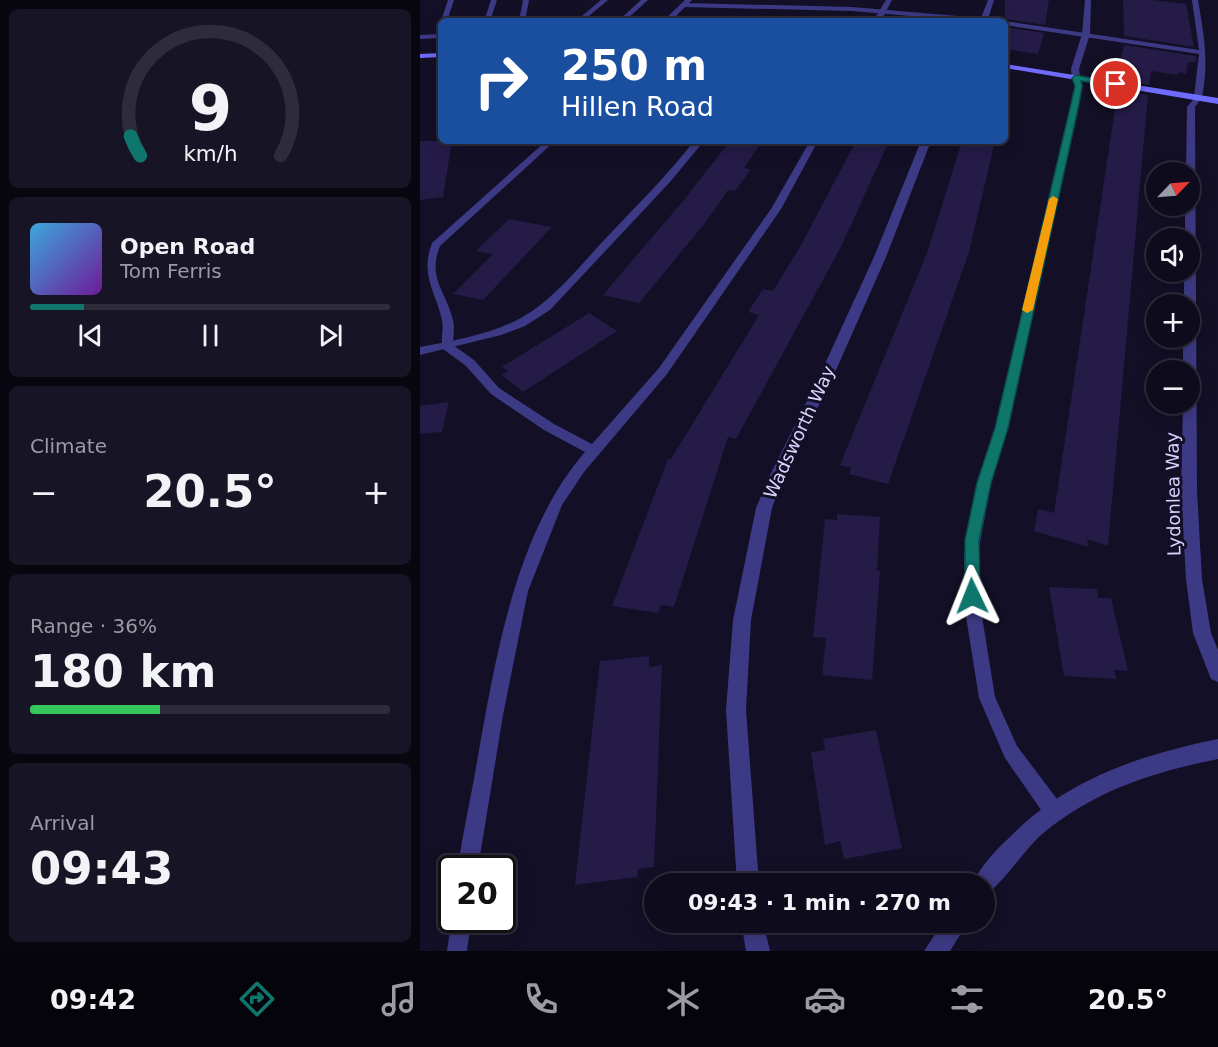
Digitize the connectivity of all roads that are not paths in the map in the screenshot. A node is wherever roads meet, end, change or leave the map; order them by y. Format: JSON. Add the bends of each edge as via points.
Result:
{"nodes":[{"id":1,"x":451,"y":0,"type":"edge"},
{"id":2,"x":494,"y":0,"type":"edge"},
{"id":3,"x":526,"y":0,"type":"edge"},
{"id":4,"x":645,"y":0,"type":"edge"},
{"id":5,"x":889,"y":0,"type":"edge"},
{"id":6,"x":991,"y":0,"type":"edge"},
{"id":7,"x":1088,"y":0,"type":"edge"},
{"id":8,"x":1195,"y":0,"type":"edge"},
{"id":9,"x":594,"y":1,"type":"edge"},
{"id":10,"x":604,"y":1,"type":"edge"},
{"id":11,"x":686,"y":3,"type":"edge"},
{"id":12,"x":786,"y":3,"type":"edge"},
{"id":13,"x":883,"y":11,"type":"junction"},
{"id":14,"x":445,"y":18,"type":"edge"},
{"id":15,"x":489,"y":18,"type":"edge"},
{"id":16,"x":523,"y":18,"type":"edge"},
{"id":17,"x":583,"y":18,"type":"edge"},
{"id":18,"x":624,"y":18,"type":"edge"},
{"id":19,"x":670,"y":18,"type":"edge"},
{"id":20,"x":879,"y":18,"type":"edge"},
{"id":21,"x":965,"y":18,"type":"edge"},
{"id":22,"x":988,"y":18,"type":"edge"},
{"id":23,"x":1008,"y":23,"type":"edge"},
{"id":24,"x":438,"y":34,"type":"edge"},
{"id":25,"x":1086,"y":34,"type":"junction"},
{"id":26,"x":420,"y":37,"type":"edge"},
{"id":27,"x":1204,"y":52,"type":"junction"},
{"id":28,"x":438,"y":55,"type":"edge"},
{"id":29,"x":420,"y":56,"type":"edge"},
{"id":30,"x":1008,"y":67,"type":"edge"},
{"id":31,"x":1076,"y":78,"type":"junction"},
{"id":32,"x":1198,"y":97,"type":"junction"},
{"id":33,"x":1218,"y":100,"type":"edge"},
{"id":34,"x":548,"y":144,"type":"edge"},
{"id":35,"x":696,"y":144,"type":"edge"},
{"id":36,"x":812,"y":144,"type":"edge"},
{"id":37,"x":925,"y":144,"type":"edge"},
{"id":38,"x":447,"y":346,"type":"junction"},
{"id":39,"x":420,"y":351,"type":"edge"},
{"id":40,"x":593,"y":450,"type":"junction"},
{"id":41,"x":1218,"y":673,"type":"edge"},
{"id":42,"x":1218,"y":749,"type":"edge"},
{"id":43,"x":1053,"y":810,"type":"junction"},
{"id":44,"x":470,"y":855,"type":"edge"},
{"id":45,"x":747,"y":873,"type":"edge"},
{"id":46,"x":993,"y":873,"type":"edge"},
{"id":47,"x":459,"y":933,"type":"edge"},
{"id":48,"x":754,"y":933,"type":"edge"},
{"id":49,"x":949,"y":933,"type":"edge"},
{"id":50,"x":457,"y":951,"type":"edge"},
{"id":51,"x":758,"y":951,"type":"edge"},
{"id":52,"x":936,"y":951,"type":"edge"}],
"edges":[{"from":1,"to":14,"type":"lane"},
{"from":2,"to":15,"type":"lane"},
{"from":3,"to":16,"type":"lane"},
{"from":4,"to":18,"type":"lane"},
{"from":5,"to":13,"type":"street"},
{"from":6,"to":22,"type":"lane"},
{"from":7,"to":25,"type":"street"},
{"from":8,"to":27,"type":"lane"},
{"from":9,"to":10,"type":"lane"},
{"from":10,"to":17,"type":"lane"},
{"from":11,"to":12,"type":"lane"},
{"from":11,"to":19,"type":"street"},
{"from":12,"to":13,"type":"lane"},
{"from":13,"to":20,"type":"street"},
{"from":13,"to":21,"type":"lane"},
{"from":23,"to":25,"type":"lane"},
{"from":24,"to":26,"type":"lane"},
{"from":25,"to":27,"type":"lane"},
{"from":25,"to":31,"type":"street"},
{"from":27,"to":32,"type":"lane"},
{"from":28,"to":29,"type":"street"},
{"from":30,"to":31,"type":"street"},
{"from":31,"to":32,"type":"street"},
{"from":31,"to":43,"type":"lane","via":[[1075,104],[1001,428],[984,483],[971,554],[973,610],[987,698],[1011,752]]},
{"from":32,"to":33,"type":"street"},
{"from":32,"to":41,"type":"street","name":"Lydonlea Way","via":[[1191,107],[1189,491],[1194,579],[1202,633]]},
{"from":34,"to":38,"type":"lane","via":[[436,245],[429,257],[435,289],[448,320]]},
{"from":35,"to":38,"type":"street","via":[[584,271],[540,312],[520,323]]},
{"from":36,"to":40,"type":"lane","via":[[776,209],[663,371]]},
{"from":37,"to":45,"type":"street","name":"Wadsworth Way","via":[[880,257],[764,508],[742,620],[736,710]]},
{"from":38,"to":39,"type":"street"},
{"from":38,"to":40,"type":"lane","via":[[470,363],[495,391]]},
{"from":40,"to":44,"type":"lane","via":[[556,503],[520,591]]},
{"from":42,"to":43,"type":"street","via":[[1156,762],[1104,780]]},
{"from":43,"to":46,"type":"street","via":[[1024,834]]},
{"from":47,"to":50,"type":"lane"},
{"from":48,"to":51,"type":"street"},
{"from":49,"to":52,"type":"street"}]}
